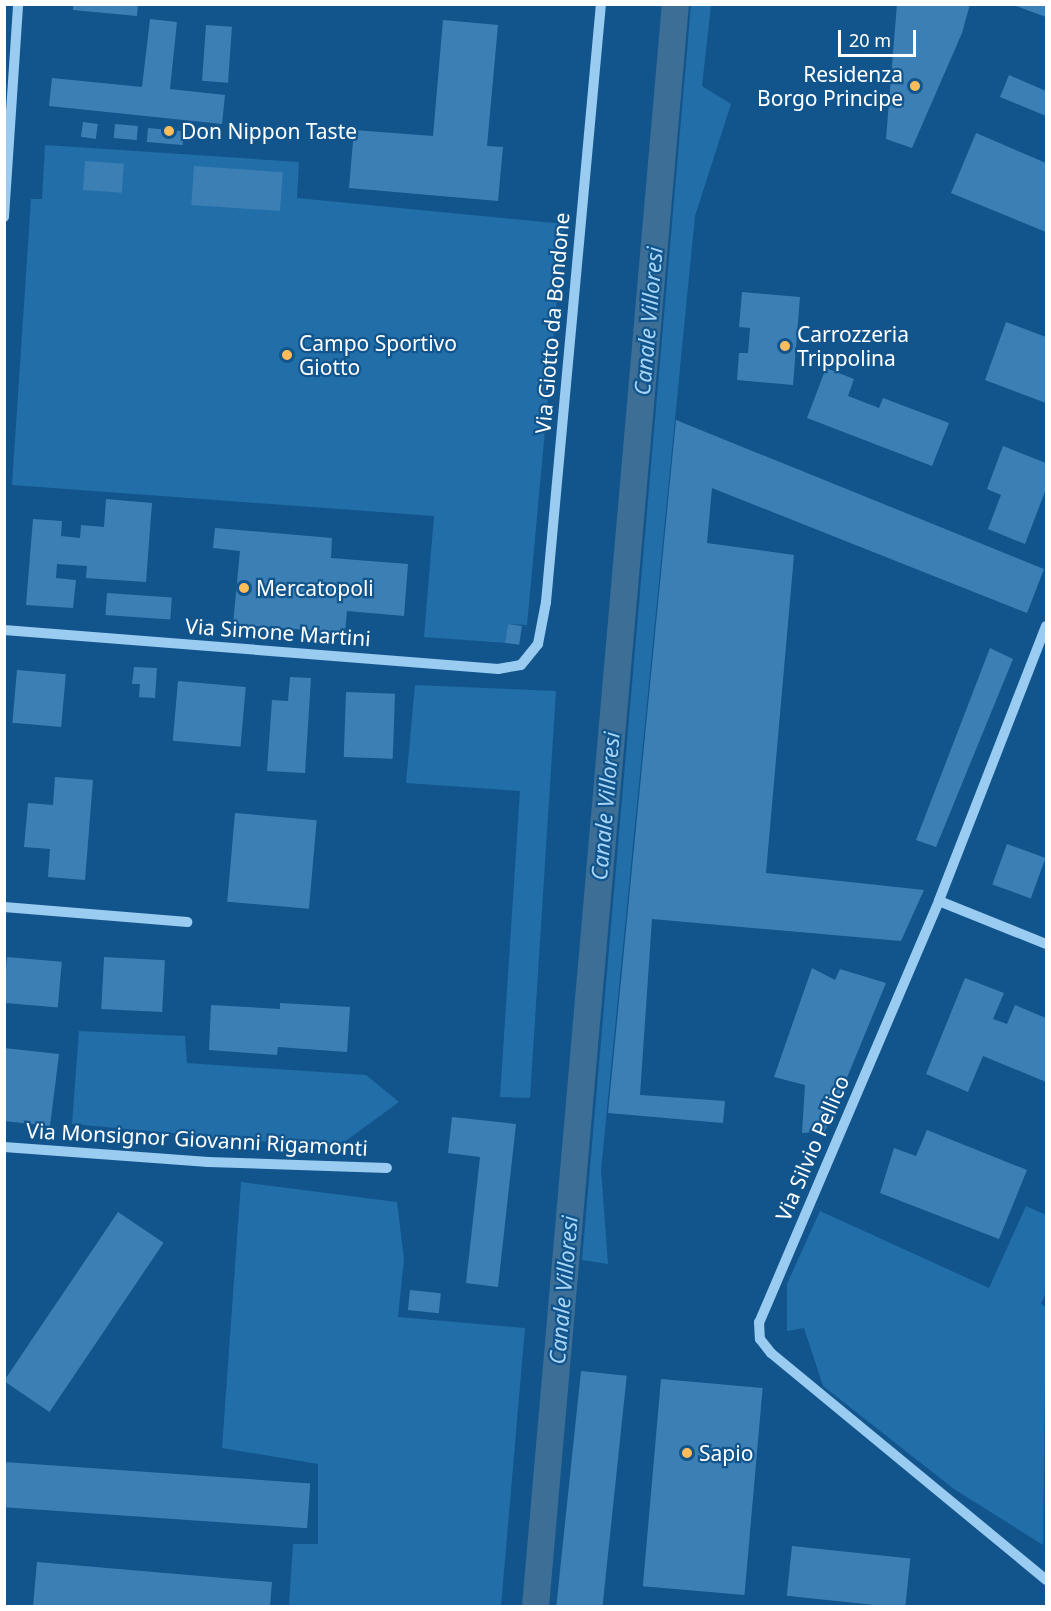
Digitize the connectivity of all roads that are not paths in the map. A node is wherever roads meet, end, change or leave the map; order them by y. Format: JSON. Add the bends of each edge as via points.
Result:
{"nodes":[{"id":1,"x":18,"y":4,"type":"edge"},
{"id":2,"x":602,"y":4,"type":"edge"},
{"id":3,"x":4,"y":217,"type":"edge"},
{"id":4,"x":1047,"y":626,"type":"edge"},
{"id":5,"x":4,"y":630,"type":"edge"},
{"id":6,"x":538,"y":644,"type":"joint"},
{"id":7,"x":939,"y":901,"type":"junction"},
{"id":8,"x":4,"y":907,"type":"edge"},
{"id":9,"x":187,"y":922,"type":"dead end"},
{"id":10,"x":1047,"y":944,"type":"edge"},
{"id":11,"x":4,"y":1148,"type":"edge"},
{"id":12,"x":387,"y":1168,"type":"dead end"},
{"id":13,"x":1047,"y":1580,"type":"edge"}],
"edges":[{"from":1,"to":3,"type":"street"},
{"from":2,"to":6,"type":"street","name":"Via Giotto da Bondone","via":[[547,592]]},
{"from":4,"to":7,"type":"street","name":"Via Silvio Pellico"},
{"from":5,"to":6,"type":"street","name":"Via Simone Martini","via":[[498,669],[521,665]]},
{"from":7,"to":10,"type":"street"},
{"from":7,"to":13,"type":"street","name":"Via Silvio Pellico","via":[[763,1313],[760,1339],[771,1353]]},
{"from":8,"to":9,"type":"street"},
{"from":11,"to":12,"type":"street","name":"Via Monsignor Giovanni Rigamonti","via":[[208,1162]]}]}
